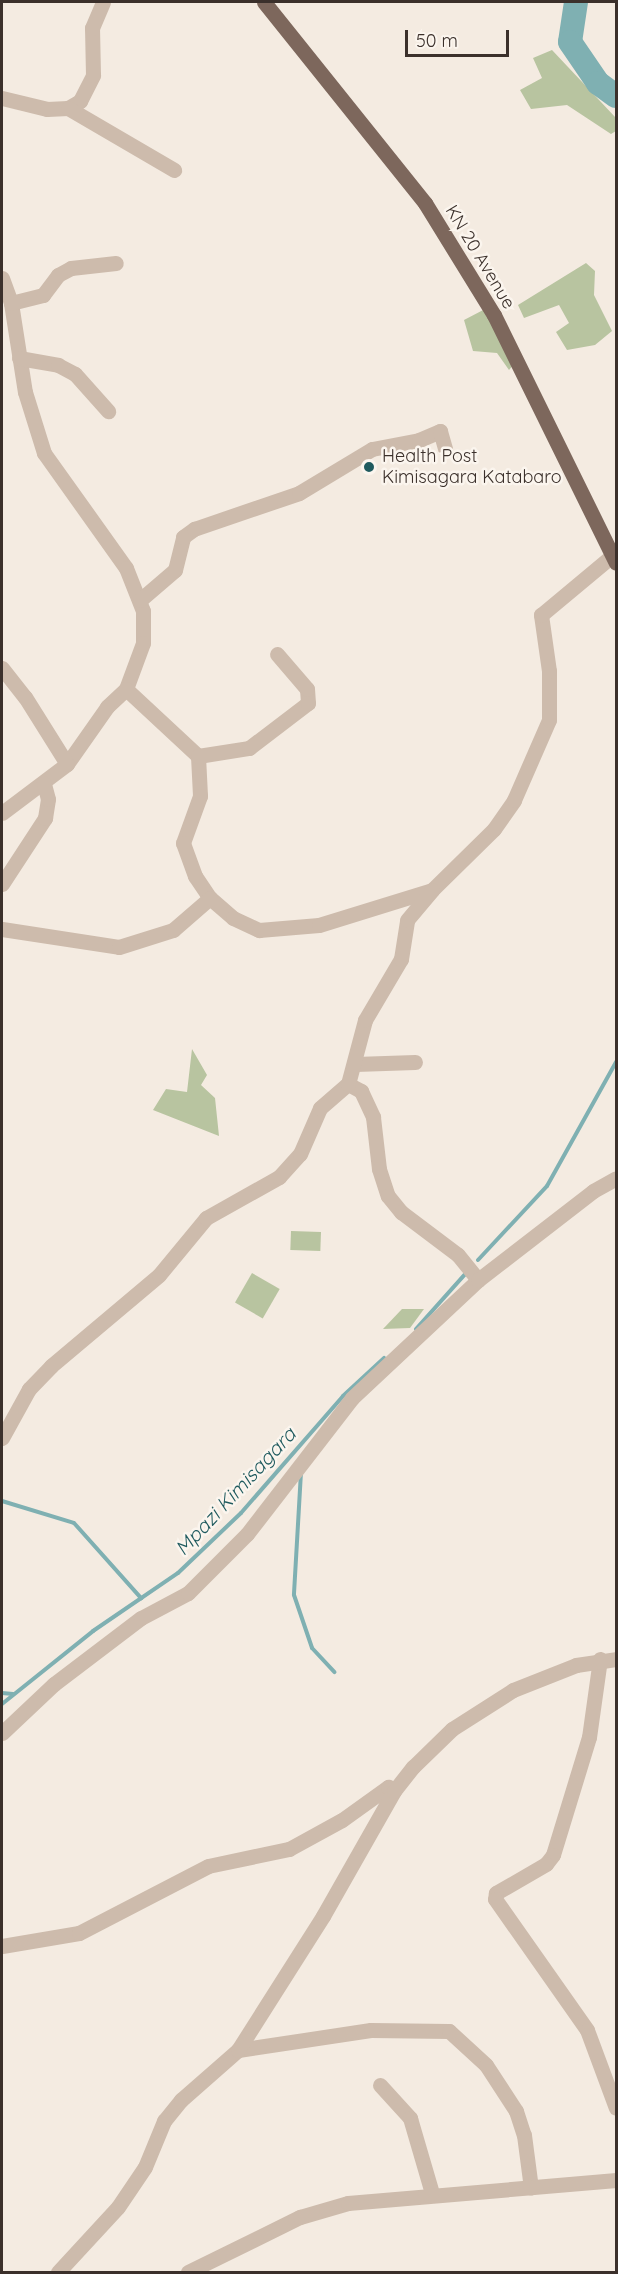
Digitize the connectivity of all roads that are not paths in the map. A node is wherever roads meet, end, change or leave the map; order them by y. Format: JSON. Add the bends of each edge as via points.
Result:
{"nodes":[{"id":1,"x":103,"y":2,"type":"edge"},
{"id":2,"x":264,"y":2,"type":"edge"},
{"id":3,"x":2,"y":98,"type":"edge"},
{"id":4,"x":68,"y":108,"type":"junction"},
{"id":5,"x":174,"y":171,"type":"dead end"},
{"id":6,"x":116,"y":263,"type":"dead end"},
{"id":7,"x":2,"y":278,"type":"edge"},
{"id":8,"x":11,"y":303,"type":"junction"},
{"id":9,"x":19,"y":358,"type":"junction"},
{"id":10,"x":108,"y":411,"type":"dead end"},
{"id":11,"x":445,"y":449,"type":"dead end"},
{"id":12,"x":615,"y":559,"type":"edge"},
{"id":13,"x":140,"y":600,"type":"junction"},
{"id":14,"x":277,"y":654,"type":"dead end"},
{"id":15,"x":2,"y":668,"type":"edge"},
{"id":16,"x":126,"y":689,"type":"junction"},
{"id":17,"x":198,"y":756,"type":"junction"},
{"id":18,"x":67,"y":764,"type":"junction"},
{"id":19,"x":44,"y":784,"type":"junction"},
{"id":20,"x":2,"y":813,"type":"edge"},
{"id":21,"x":2,"y":884,"type":"edge"},
{"id":22,"x":432,"y":890,"type":"junction"},
{"id":23,"x":210,"y":898,"type":"junction"},
{"id":24,"x":2,"y":929,"type":"edge"},
{"id":25,"x":415,"y":1062,"type":"dead end"},
{"id":26,"x":355,"y":1064,"type":"junction"},
{"id":27,"x":348,"y":1084,"type":"junction"},
{"id":28,"x":616,"y":1178,"type":"edge"},
{"id":29,"x":478,"y":1280,"type":"junction"},
{"id":30,"x":2,"y":1438,"type":"edge"},
{"id":31,"x":600,"y":1659,"type":"junction"},
{"id":32,"x":616,"y":1659,"type":"edge"},
{"id":33,"x":2,"y":1733,"type":"edge"},
{"id":34,"x":394,"y":1791,"type":"junction"},
{"id":35,"x":2,"y":1946,"type":"edge"},
{"id":36,"x":238,"y":2050,"type":"junction"},
{"id":37,"x":380,"y":2085,"type":"dead end"},
{"id":38,"x":616,"y":2108,"type":"edge"},
{"id":39,"x":616,"y":2180,"type":"edge"},
{"id":40,"x":531,"y":2188,"type":"junction"},
{"id":41,"x":432,"y":2193,"type":"junction"},
{"id":42,"x":58,"y":2272,"type":"edge"},
{"id":43,"x":188,"y":2272,"type":"edge"}],
"edges":[{"from":1,"to":4,"type":"street","via":[[92,28],[93,75],[80,100]]},
{"from":2,"to":12,"type":"main road","name":"KN 20 Avenue","via":[[425,203],[494,315]]},
{"from":3,"to":4,"type":"street","via":[[47,109]]},
{"from":4,"to":5,"type":"street"},
{"from":6,"to":8,"type":"street","via":[[71,268],[58,275],[43,295]]},
{"from":7,"to":8,"type":"street"},
{"from":8,"to":9,"type":"street"},
{"from":9,"to":10,"type":"street","via":[[58,365],[75,374]]},
{"from":9,"to":13,"type":"street","via":[[44,453],[126,568]]},
{"from":11,"to":13,"type":"street","via":[[440,431],[419,440],[372,449],[299,493],[194,529],[183,537],[175,570]]},
{"from":12,"to":22,"type":"street","via":[[544,609],[541,622],[550,689],[547,726],[504,816]]},
{"from":13,"to":16,"type":"street","via":[[143,643]]},
{"from":14,"to":17,"type":"street","via":[[307,689],[308,703],[249,748]]},
{"from":15,"to":18,"type":"street"},
{"from":16,"to":17,"type":"street"},
{"from":16,"to":18,"type":"street","via":[[107,707]]},
{"from":17,"to":23,"type":"street","via":[[200,796],[185,834],[184,851]]},
{"from":18,"to":19,"type":"street"},
{"from":19,"to":20,"type":"street"},
{"from":19,"to":21,"type":"street","via":[[48,799],[45,818]]},
{"from":22,"to":23,"type":"street","via":[[319,925],[286,930],[245,926]]},
{"from":22,"to":26,"type":"street","via":[[407,920],[401,959],[364,1020]]},
{"from":23,"to":24,"type":"street","via":[[173,930],[119,947]]},
{"from":25,"to":26,"type":"street"},
{"from":26,"to":27,"type":"street"},
{"from":27,"to":29,"type":"street","via":[[361,1091],[373,1117],[378,1169],[388,1196],[401,1212],[458,1254]]},
{"from":27,"to":30,"type":"street","via":[[320,1108],[300,1154],[279,1177],[206,1218],[159,1275],[29,1389]]},
{"from":28,"to":29,"type":"street","via":[[592,1191]]},
{"from":29,"to":33,"type":"street","via":[[352,1398],[247,1534],[216,1567],[188,1593],[141,1618],[54,1684]]},
{"from":31,"to":32,"type":"street"},
{"from":31,"to":34,"type":"street","via":[[542,1676],[482,1708],[452,1729]]},
{"from":31,"to":38,"type":"street","via":[[589,1737],[553,1855],[546,1864],[496,1893],[495,1899],[586,2030]]},
{"from":34,"to":35,"type":"street","via":[[388,1786],[342,1820],[289,1849],[208,1866],[80,1933],[34,1944]]},
{"from":34,"to":36,"type":"street","via":[[323,1916]]},
{"from":36,"to":40,"type":"street","via":[[371,2030],[449,2031],[486,2065],[516,2111],[524,2135]]},
{"from":36,"to":42,"type":"street","via":[[181,2100],[164,2121],[145,2167],[118,2207]]},
{"from":37,"to":41,"type":"street","via":[[410,2118]]},
{"from":39,"to":40,"type":"street"},
{"from":40,"to":41,"type":"street"},
{"from":41,"to":43,"type":"street","via":[[348,2203],[300,2217]]}]}
